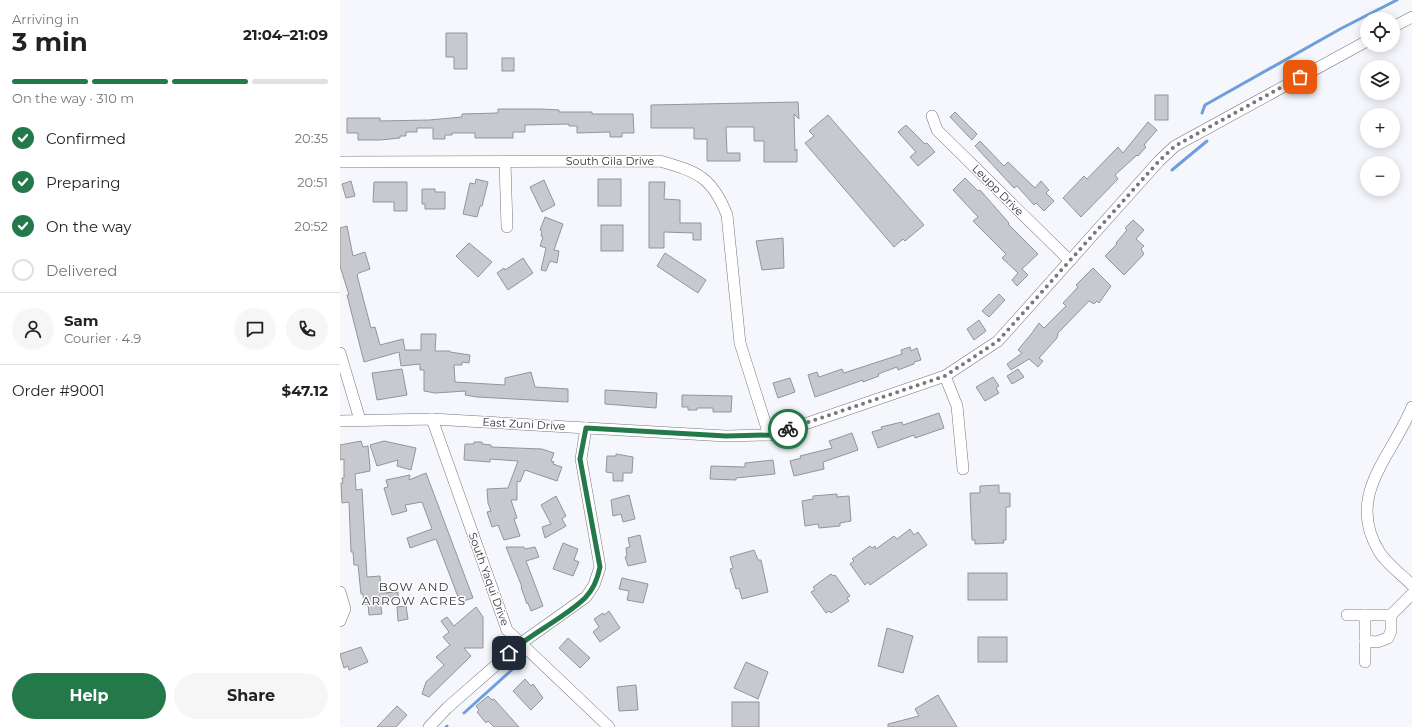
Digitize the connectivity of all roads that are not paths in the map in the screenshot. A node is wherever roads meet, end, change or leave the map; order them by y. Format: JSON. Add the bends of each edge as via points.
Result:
{"nodes":[{"id":1,"x":1412,"y":17,"type":"edge"},
{"id":2,"x":1400,"y":23,"type":"edge"},
{"id":3,"x":1360,"y":45,"type":"edge"},
{"id":4,"x":932,"y":116,"type":"dead end"},
{"id":5,"x":340,"y":162,"type":"edge"},
{"id":6,"x":505,"y":162,"type":"junction"},
{"id":7,"x":507,"y":227,"type":"dead end"},
{"id":8,"x":1070,"y":261,"type":"junction"},
{"id":9,"x":340,"y":353,"type":"edge"},
{"id":10,"x":945,"y":376,"type":"junction"},
{"id":11,"x":1412,"y":408,"type":"edge"},
{"id":12,"x":432,"y":419,"type":"junction"},
{"id":13,"x":360,"y":420,"type":"junction"},
{"id":14,"x":340,"y":421,"type":"edge"},
{"id":15,"x":586,"y":428,"type":"junction"},
{"id":16,"x":769,"y":435,"type":"junction"},
{"id":17,"x":963,"y":469,"type":"dead end"},
{"id":18,"x":1412,"y":585,"type":"edge"},
{"id":19,"x":340,"y":592,"type":"edge"},
{"id":20,"x":1412,"y":594,"type":"edge"},
{"id":21,"x":1347,"y":615,"type":"dead end"},
{"id":22,"x":1365,"y":615,"type":"junction"},
{"id":23,"x":1391,"y":615,"type":"junction"},
{"id":24,"x":340,"y":621,"type":"edge"},
{"id":25,"x":1365,"y":640,"type":"junction"},
{"id":26,"x":520,"y":644,"type":"junction"},
{"id":27,"x":1365,"y":662,"type":"dead end"},
{"id":28,"x":429,"y":727,"type":"edge"},
{"id":29,"x":609,"y":727,"type":"edge"}],
"edges":[{"from":1,"to":2,"type":"street"},
{"from":3,"to":8,"type":"street","name":"East Zuni Drive","via":[[1175,146]]},
{"from":4,"to":8,"type":"street","name":"Leupp Drive","via":[[937,130]]},
{"from":5,"to":6,"type":"street","name":"South Gila Drive"},
{"from":6,"to":7,"type":"street"},
{"from":6,"to":16,"type":"street","name":"South Gila Drive","via":[[660,161],[691,170],[711,186],[720,197],[727,215],[740,343]]},
{"from":8,"to":10,"type":"street","name":"East Zuni Drive","via":[[998,341]]},
{"from":9,"to":13,"type":"street"},
{"from":10,"to":16,"type":"street","name":"East Zuni Drive"},
{"from":10,"to":17,"type":"street","via":[[957,406]]},
{"from":11,"to":18,"type":"street","via":[[1369,489],[1366,514],[1369,529],[1380,554]]},
{"from":12,"to":13,"type":"street","name":"East Zuni Drive"},
{"from":12,"to":15,"type":"street","name":"East Zuni Drive"},
{"from":12,"to":26,"type":"street","name":"South Yaqui Drive","via":[[507,630]]},
{"from":13,"to":14,"type":"street","name":"East Zuni Drive"},
{"from":15,"to":16,"type":"street","name":"East Zuni Drive","via":[[726,436]]},
{"from":15,"to":26,"type":"street","via":[[580,459],[600,567],[599,575],[586,597]]},
{"from":19,"to":24,"type":"street","via":[[346,609]]},
{"from":20,"to":23,"type":"street"},
{"from":21,"to":22,"type":"street"},
{"from":22,"to":23,"type":"street"},
{"from":22,"to":25,"type":"street"},
{"from":23,"to":25,"type":"street","via":[[1391,631],[1388,638],[1377,642]]},
{"from":25,"to":27,"type":"street"},
{"from":26,"to":28,"type":"street"},
{"from":26,"to":29,"type":"street","name":"South Yaqui Drive"}]}
